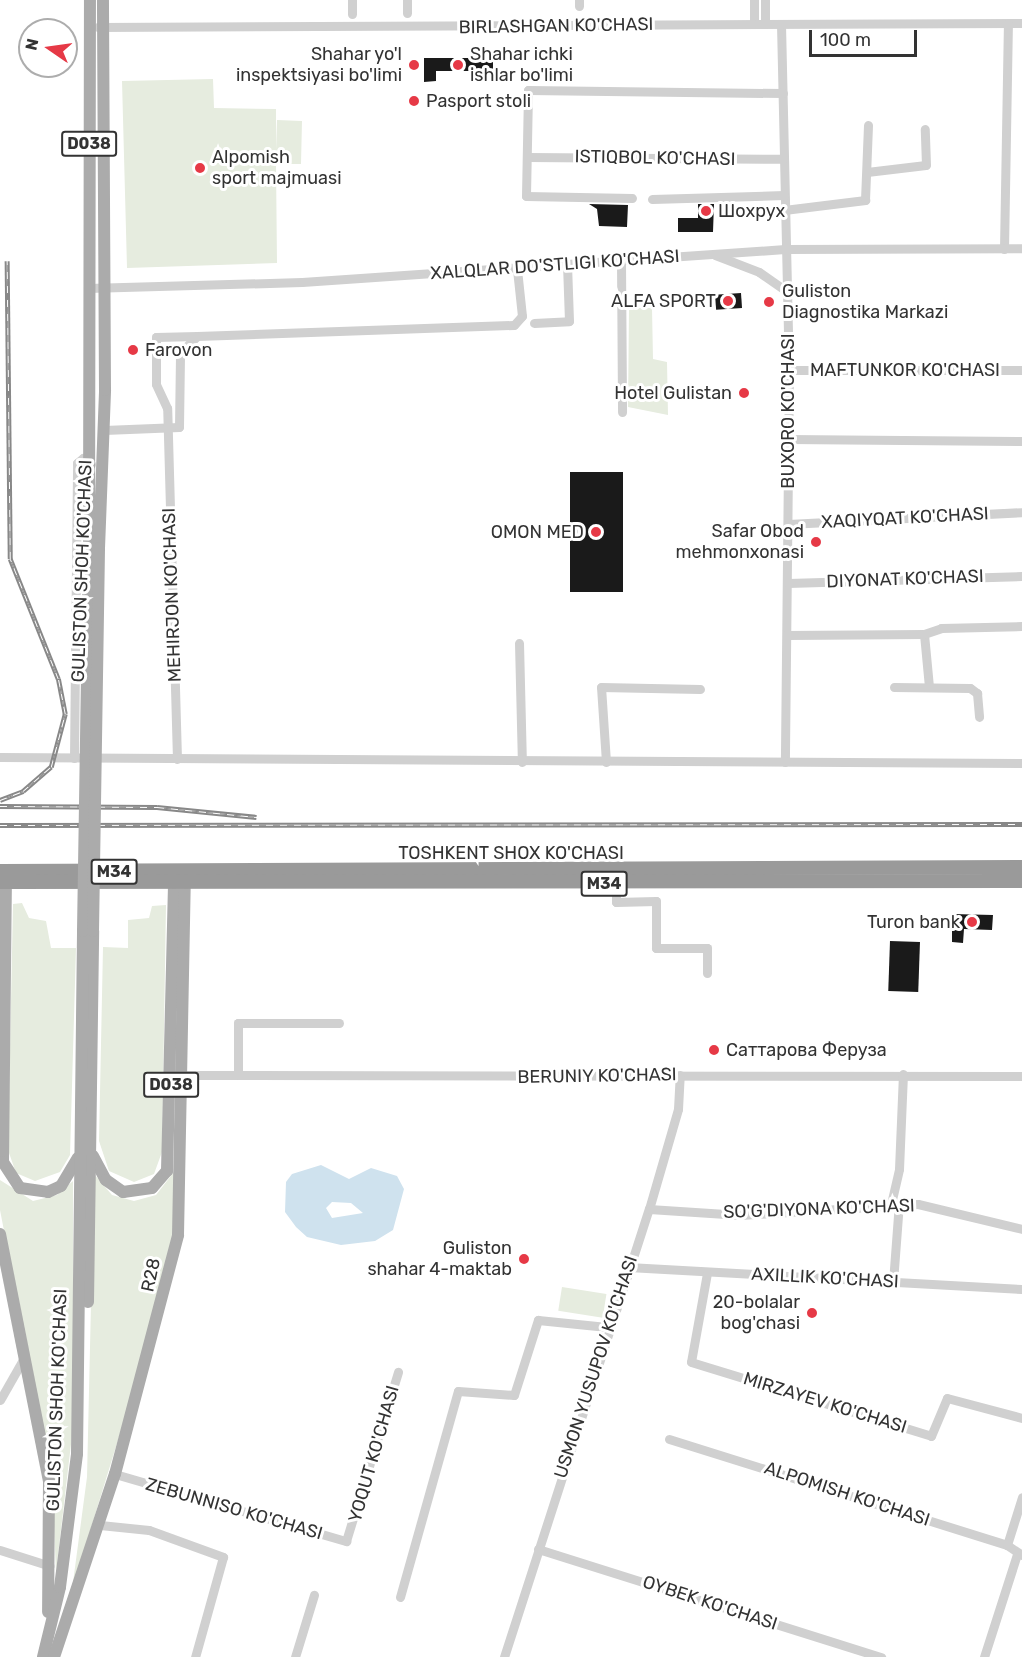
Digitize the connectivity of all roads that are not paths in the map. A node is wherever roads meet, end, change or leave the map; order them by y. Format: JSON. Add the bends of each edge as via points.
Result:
{"nodes":[{"id":1,"x":90,"y":0,"type":"edge"},
{"id":2,"x":103,"y":0,"type":"edge"},
{"id":3,"x":352,"y":0,"type":"edge"},
{"id":4,"x":407,"y":0,"type":"edge"},
{"id":5,"x":754,"y":0,"type":"edge"},
{"id":6,"x":765,"y":0,"type":"edge"},
{"id":7,"x":407,"y":13,"type":"dead end"},
{"id":8,"x":352,"y":14,"type":"dead end"},
{"id":9,"x":1022,"y":23,"type":"edge"},
{"id":10,"x":754,"y":24,"type":"junction"},
{"id":11,"x":765,"y":24,"type":"junction"},
{"id":12,"x":781,"y":24,"type":"junction"},
{"id":13,"x":1008,"y":24,"type":"junction"},
{"id":14,"x":90,"y":27,"type":"junction"},
{"id":15,"x":103,"y":27,"type":"junction"},
{"id":16,"x":783,"y":93,"type":"junction"},
{"id":17,"x":868,"y":124,"type":"dead end"},
{"id":18,"x":925,"y":129,"type":"dead end"},
{"id":19,"x":527,"y":157,"type":"junction"},
{"id":20,"x":783,"y":159,"type":"junction"},
{"id":21,"x":867,"y":172,"type":"junction"},
{"id":22,"x":784,"y":195,"type":"junction"},
{"id":23,"x":632,"y":198,"type":"dead end"},
{"id":24,"x":652,"y":199,"type":"dead end"},
{"id":25,"x":784,"y":210,"type":"junction"},
{"id":26,"x":1022,"y":248,"type":"edge"},
{"id":27,"x":785,"y":249,"type":"junction"},
{"id":28,"x":1004,"y":249,"type":"junction"},
{"id":29,"x":707,"y":253,"type":"junction"},
{"id":30,"x":621,"y":261,"type":"junction"},
{"id":31,"x":567,"y":265,"type":"junction"},
{"id":32,"x":517,"y":269,"type":"junction"},
{"id":33,"x":88,"y":288,"type":"junction"},
{"id":34,"x":103,"y":288,"type":"junction"},
{"id":35,"x":786,"y":291,"type":"junction"},
{"id":36,"x":534,"y":323,"type":"dead end"},
{"id":37,"x":197,"y":336,"type":"junction"},
{"id":38,"x":789,"y":370,"type":"junction"},
{"id":39,"x":1022,"y":370,"type":"edge"},
{"id":40,"x":622,"y":412,"type":"dead end"},
{"id":41,"x":104,"y":430,"type":"junction"},
{"id":42,"x":166,"y":430,"type":"junction"},
{"id":43,"x":788,"y":439,"type":"junction"},
{"id":44,"x":1022,"y":441,"type":"edge"},
{"id":45,"x":91,"y":464,"type":"junction"},
{"id":46,"x":1022,"y":512,"type":"edge"},
{"id":47,"x":788,"y":524,"type":"junction"},
{"id":48,"x":94,"y":548,"type":"junction"},
{"id":49,"x":1022,"y":576,"type":"edge"},
{"id":50,"x":788,"y":583,"type":"junction"},
{"id":51,"x":1022,"y":626,"type":"edge"},
{"id":52,"x":924,"y":634,"type":"junction"},
{"id":53,"x":787,"y":635,"type":"junction"},
{"id":54,"x":519,"y":643,"type":"dead end"},
{"id":55,"x":894,"y":687,"type":"dead end"},
{"id":56,"x":929,"y":687,"type":"junction"},
{"id":57,"x":700,"y":689,"type":"dead end"},
{"id":58,"x":979,"y":717,"type":"dead end"},
{"id":59,"x":0,"y":757,"type":"edge"},
{"id":60,"x":74,"y":758,"type":"junction"},
{"id":61,"x":177,"y":759,"type":"junction"},
{"id":62,"x":522,"y":762,"type":"junction"},
{"id":63,"x":606,"y":762,"type":"junction"},
{"id":64,"x":784,"y":762,"type":"junction"},
{"id":65,"x":1022,"y":764,"type":"edge"},
{"id":66,"x":1022,"y":867,"type":"edge"},
{"id":67,"x":3,"y":876,"type":"edge"},
{"id":68,"x":361,"y":878,"type":"junction"},
{"id":69,"x":1022,"y":881,"type":"edge"},
{"id":70,"x":180,"y":884,"type":"junction"},
{"id":71,"x":616,"y":884,"type":"junction"},
{"id":72,"x":707,"y":974,"type":"dead end"},
{"id":73,"x":339,"y":1023,"type":"dead end"},
{"id":74,"x":903,"y":1074,"type":"junction"},
{"id":75,"x":177,"y":1075,"type":"junction"},
{"id":76,"x":238,"y":1075,"type":"junction"},
{"id":77,"x":680,"y":1075,"type":"junction"},
{"id":78,"x":1022,"y":1076,"type":"edge"},
{"id":79,"x":86,"y":1143,"type":"junction"},
{"id":80,"x":895,"y":1204,"type":"junction"},
{"id":81,"x":649,"y":1209,"type":"junction"},
{"id":82,"x":1022,"y":1229,"type":"edge"},
{"id":83,"x":0,"y":1234,"type":"edge"},
{"id":84,"x":2,"y":1257,"type":"edge"},
{"id":85,"x":628,"y":1267,"type":"junction"},
{"id":86,"x":707,"y":1273,"type":"junction"},
{"id":87,"x":893,"y":1282,"type":"junction"},
{"id":88,"x":1022,"y":1289,"type":"edge"},
{"id":89,"x":608,"y":1327,"type":"junction"},
{"id":90,"x":24,"y":1358,"type":"junction"},
{"id":91,"x":398,"y":1372,"type":"dead end"},
{"id":92,"x":4,"y":1380,"type":"edge"},
{"id":93,"x":0,"y":1400,"type":"edge"},
{"id":94,"x":1022,"y":1418,"type":"edge"},
{"id":95,"x":669,"y":1439,"type":"dead end"},
{"id":96,"x":115,"y":1474,"type":"junction"},
{"id":97,"x":1022,"y":1497,"type":"edge"},
{"id":98,"x":100,"y":1525,"type":"junction"},
{"id":99,"x":351,"y":1535,"type":"joint"},
{"id":100,"x":1007,"y":1545,"type":"junction"},
{"id":101,"x":538,"y":1549,"type":"junction"},
{"id":102,"x":0,"y":1550,"type":"edge"},
{"id":103,"x":1020,"y":1555,"type":"edge"},
{"id":104,"x":50,"y":1566,"type":"junction"},
{"id":105,"x":314,"y":1594,"type":"dead end"},
{"id":106,"x":400,"y":1597,"type":"dead end"},
{"id":107,"x":42,"y":1657,"type":"edge"},
{"id":108,"x":52,"y":1657,"type":"edge"},
{"id":109,"x":195,"y":1657,"type":"edge"},
{"id":110,"x":295,"y":1657,"type":"edge"},
{"id":111,"x":504,"y":1657,"type":"edge"},
{"id":112,"x":881,"y":1657,"type":"edge"},
{"id":113,"x":984,"y":1657,"type":"edge"}],
"edges":[{"from":1,"to":14,"type":"main road","name":"GULISTON SHOH KO'CHASI","number":"D038"},
{"from":2,"to":15,"type":"main road","name":"GULISTON SHOH KO'CHASI","number":"D038"},
{"from":3,"to":8,"type":"street"},
{"from":4,"to":7,"type":"street"},
{"from":5,"to":10,"type":"street"},
{"from":6,"to":11,"type":"street"},
{"from":9,"to":13,"type":"street","name":"BIRLASHGAN KO'CHASI"},
{"from":10,"to":11,"type":"street","name":"BIRLASHGAN KO'CHASI"},
{"from":10,"to":15,"type":"street","name":"BIRLASHGAN KO'CHASI"},
{"from":11,"to":12,"type":"street","name":"BIRLASHGAN KO'CHASI"},
{"from":12,"to":13,"type":"street","name":"BIRLASHGAN KO'CHASI"},
{"from":12,"to":16,"type":"street","name":"BUXORO KO'CHASI"},
{"from":13,"to":28,"type":"street"},
{"from":14,"to":15,"type":"street","name":"BIRLASHGAN KO'CHASI"},
{"from":14,"to":33,"type":"main road","name":"GULISTON SHOH KO'CHASI","number":"D038"},
{"from":15,"to":34,"type":"main road","name":"GULISTON SHOH KO'CHASI","number":"D038"},
{"from":16,"to":19,"type":"street","via":[[528,90]]},
{"from":16,"to":20,"type":"street","name":"BUXORO KO'CHASI"},
{"from":17,"to":21,"type":"street"},
{"from":18,"to":21,"type":"street","via":[[926,165]]},
{"from":19,"to":20,"type":"street","name":"ISTIQBOL KO'CHASI"},
{"from":19,"to":23,"type":"street","via":[[526,196]]},
{"from":20,"to":22,"type":"street","name":"BUXORO KO'CHASI"},
{"from":21,"to":25,"type":"street","via":[[865,200]]},
{"from":22,"to":24,"type":"street"},
{"from":22,"to":25,"type":"street","name":"BUXORO KO'CHASI"},
{"from":25,"to":27,"type":"street","name":"BUXORO KO'CHASI"},
{"from":26,"to":28,"type":"street","name":"XALQLAR DO'STLIGI KO'CHASI"},
{"from":27,"to":28,"type":"street","name":"XALQLAR DO'STLIGI KO'CHASI"},
{"from":27,"to":29,"type":"street","name":"XALQLAR DO'STLIGI KO'CHASI"},
{"from":27,"to":35,"type":"street","name":"BUXORO KO'CHASI"},
{"from":29,"to":30,"type":"street","name":"XALQLAR DO'STLIGI KO'CHASI"},
{"from":29,"to":35,"type":"street","via":[[759,272]]},
{"from":30,"to":31,"type":"street","name":"XALQLAR DO'STLIGI KO'CHASI"},
{"from":30,"to":40,"type":"street"},
{"from":31,"to":32,"type":"street","name":"XALQLAR DO'STLIGI KO'CHASI"},
{"from":31,"to":36,"type":"street","via":[[569,321]]},
{"from":32,"to":34,"type":"street","name":"XALQLAR DO'STLIGI KO'CHASI"},
{"from":32,"to":37,"type":"street","via":[[522,316],[514,325]]},
{"from":33,"to":34,"type":"street","name":"XALQLAR DO'STLIGI KO'CHASI"},
{"from":33,"to":45,"type":"main road","name":"GULISTON SHOH KO'CHASI","number":"D038"},
{"from":34,"to":41,"type":"main road","name":"GULISTON SHOH KO'CHASI","number":"D038"},
{"from":35,"to":38,"type":"street","name":"BUXORO KO'CHASI"},
{"from":37,"to":42,"type":"street","via":[[180,352],[179,427]]},
{"from":37,"to":42,"type":"street","name":"MEHIRJON KO'CHASI","via":[[156,337],[156,384],[166,408]]},
{"from":38,"to":39,"type":"street","name":"MAFTUNKOR KO'CHASI"},
{"from":38,"to":43,"type":"street","name":"BUXORO KO'CHASI"},
{"from":41,"to":42,"type":"street"},
{"from":41,"to":48,"type":"main road","name":"GULISTON SHOH KO'CHASI","number":"D038"},
{"from":42,"to":61,"type":"street","name":"MEHIRJON KO'CHASI"},
{"from":43,"to":44,"type":"street"},
{"from":43,"to":47,"type":"street","name":"BUXORO KO'CHASI"},
{"from":45,"to":48,"type":"main road","name":"GULISTON SHOH KO'CHASI","number":"D038"},
{"from":45,"to":60,"type":"street","via":[[83,458],[77,463]]},
{"from":46,"to":47,"type":"street","name":"XAQIYQAT KO'CHASI"},
{"from":47,"to":50,"type":"street","name":"BUXORO KO'CHASI"},
{"from":48,"to":79,"type":"main road","name":"GULISTON SHOH KO'CHASI","number":"D038","bridge":true},
{"from":49,"to":50,"type":"street","name":"DIYONAT KO'CHASI"},
{"from":50,"to":53,"type":"street","name":"BUXORO KO'CHASI"},
{"from":51,"to":52,"type":"street","via":[[941,628]]},
{"from":52,"to":53,"type":"street"},
{"from":52,"to":56,"type":"street"},
{"from":53,"to":64,"type":"street","name":"BUXORO KO'CHASI"},
{"from":54,"to":62,"type":"street"},
{"from":55,"to":56,"type":"street"},
{"from":56,"to":58,"type":"street","via":[[970,688],[977,693]]},
{"from":57,"to":63,"type":"street","via":[[601,687]]},
{"from":59,"to":60,"type":"street"},
{"from":60,"to":61,"type":"street"},
{"from":61,"to":62,"type":"street"},
{"from":62,"to":63,"type":"street"},
{"from":63,"to":64,"type":"street"},
{"from":64,"to":65,"type":"street"},
{"from":66,"to":68,"type":"highway","name":"TOSHKENT SHOX KO'CHASI","number":"M34"},
{"from":67,"to":68,"type":"highway","name":"TOSHKENT SHOX KO'CHASI","number":"M34"},
{"from":67,"to":70,"type":"highway","name":"TOSHKENT SHOX KO'CHASI","number":"M34"},
{"from":67,"to":79,"type":"main road","name":"GULISTON SHOH KO'CHASI","number":"D038","via":[[6,1172],[20,1188],[48,1192],[71,1175]]},
{"from":68,"to":70,"type":"highway","name":"TOSHKENT SHOX KO'CHASI","number":"M34"},
{"from":68,"to":71,"type":"highway","name":"TOSHKENT SHOX KO'CHASI","number":"M34"},
{"from":69,"to":71,"type":"highway","name":"TOSHKENT SHOX KO'CHASI","number":"M34"},
{"from":70,"to":75,"type":"main road","name":"R28","number":"D038"},
{"from":71,"to":72,"type":"street","via":[[616,902],[656,901],[656,948],[707,948]]},
{"from":73,"to":76,"type":"street","via":[[238,1023]]},
{"from":74,"to":77,"type":"street","name":"BERUNIY KO'CHASI"},
{"from":74,"to":78,"type":"street","name":"BERUNIY KO'CHASI"},
{"from":74,"to":80,"type":"street"},
{"from":75,"to":76,"type":"street","name":"BERUNIY KO'CHASI"},
{"from":75,"to":79,"type":"main road","name":"GULISTON SHOH KO'CHASI","number":"D038","via":[[170,1159],[152,1188],[134,1194],[115,1188],[98,1169]]},
{"from":75,"to":96,"type":"main road","name":"R28","number":"D038","via":[[178,1235]]},
{"from":76,"to":77,"type":"street","name":"BERUNIY KO'CHASI"},
{"from":77,"to":81,"type":"street","name":"USMON YUSUPOV KO'CHASI","via":[[678,1108]]},
{"from":79,"to":107,"type":"main road","name":"GULISTON SHOH KO'CHASI","number":"D038","via":[[77,1454],[62,1577]]},
{"from":79,"to":108,"type":"main road","name":"GULISTON SHOH KO'CHASI","number":"D038","via":[[84,1455],[76,1536]]},
{"from":80,"to":81,"type":"street","name":"SO'G'DIYONA KO'CHASI","via":[[741,1215]]},
{"from":80,"to":82,"type":"street","name":"SO'G'DIYONA KO'CHASI"},
{"from":80,"to":87,"type":"street"},
{"from":81,"to":85,"type":"street","name":"USMON YUSUPOV KO'CHASI"},
{"from":83,"to":84,"type":"main road","number":"D038"},
{"from":84,"to":90,"type":"main road","number":"D038"},
{"from":85,"to":86,"type":"street","name":"AXILLIK KO'CHASI"},
{"from":85,"to":89,"type":"street","name":"USMON YUSUPOV KO'CHASI"},
{"from":86,"to":87,"type":"street","name":"AXILLIK KO'CHASI"},
{"from":86,"to":94,"type":"street","name":"MIRZAYEV KO'CHASI","via":[[691,1362],[931,1436],[947,1398]]},
{"from":87,"to":88,"type":"street","name":"AXILLIK KO'CHASI"},
{"from":89,"to":101,"type":"street","name":"USMON YUSUPOV KO'CHASI"},
{"from":89,"to":106,"type":"street","via":[[538,1320],[514,1395],[462,1389],[455,1395]]},
{"from":90,"to":92,"type":"street"},
{"from":90,"to":104,"type":"main road","number":"D038","via":[[49,1481]]},
{"from":91,"to":99,"type":"street","name":"YOQUT KO'CHASI"},
{"from":92,"to":93,"type":"street"},
{"from":95,"to":100,"type":"street","name":"ALPOMISH KO'CHASI"},
{"from":96,"to":98,"type":"main road","name":"R28","number":"D038"},
{"from":96,"to":99,"type":"street","name":"ZEBUNNISO KO'CHASI","via":[[344,1540]]},
{"from":97,"to":100,"type":"street"},
{"from":98,"to":108,"type":"main road","name":"R28","number":"D038"},
{"from":98,"to":109,"type":"street","via":[[149,1530],[223,1557]]},
{"from":100,"to":103,"type":"street","name":"ALPOMISH KO'CHASI"},
{"from":101,"to":111,"type":"street","name":"USMON YUSUPOV KO'CHASI"},
{"from":101,"to":112,"type":"street","name":"OYBEK KO'CHASI"},
{"from":102,"to":104,"type":"street"},
{"from":103,"to":113,"type":"street"},
{"from":104,"to":107,"type":"main road","number":"D038"},
{"from":105,"to":110,"type":"street"}]}
